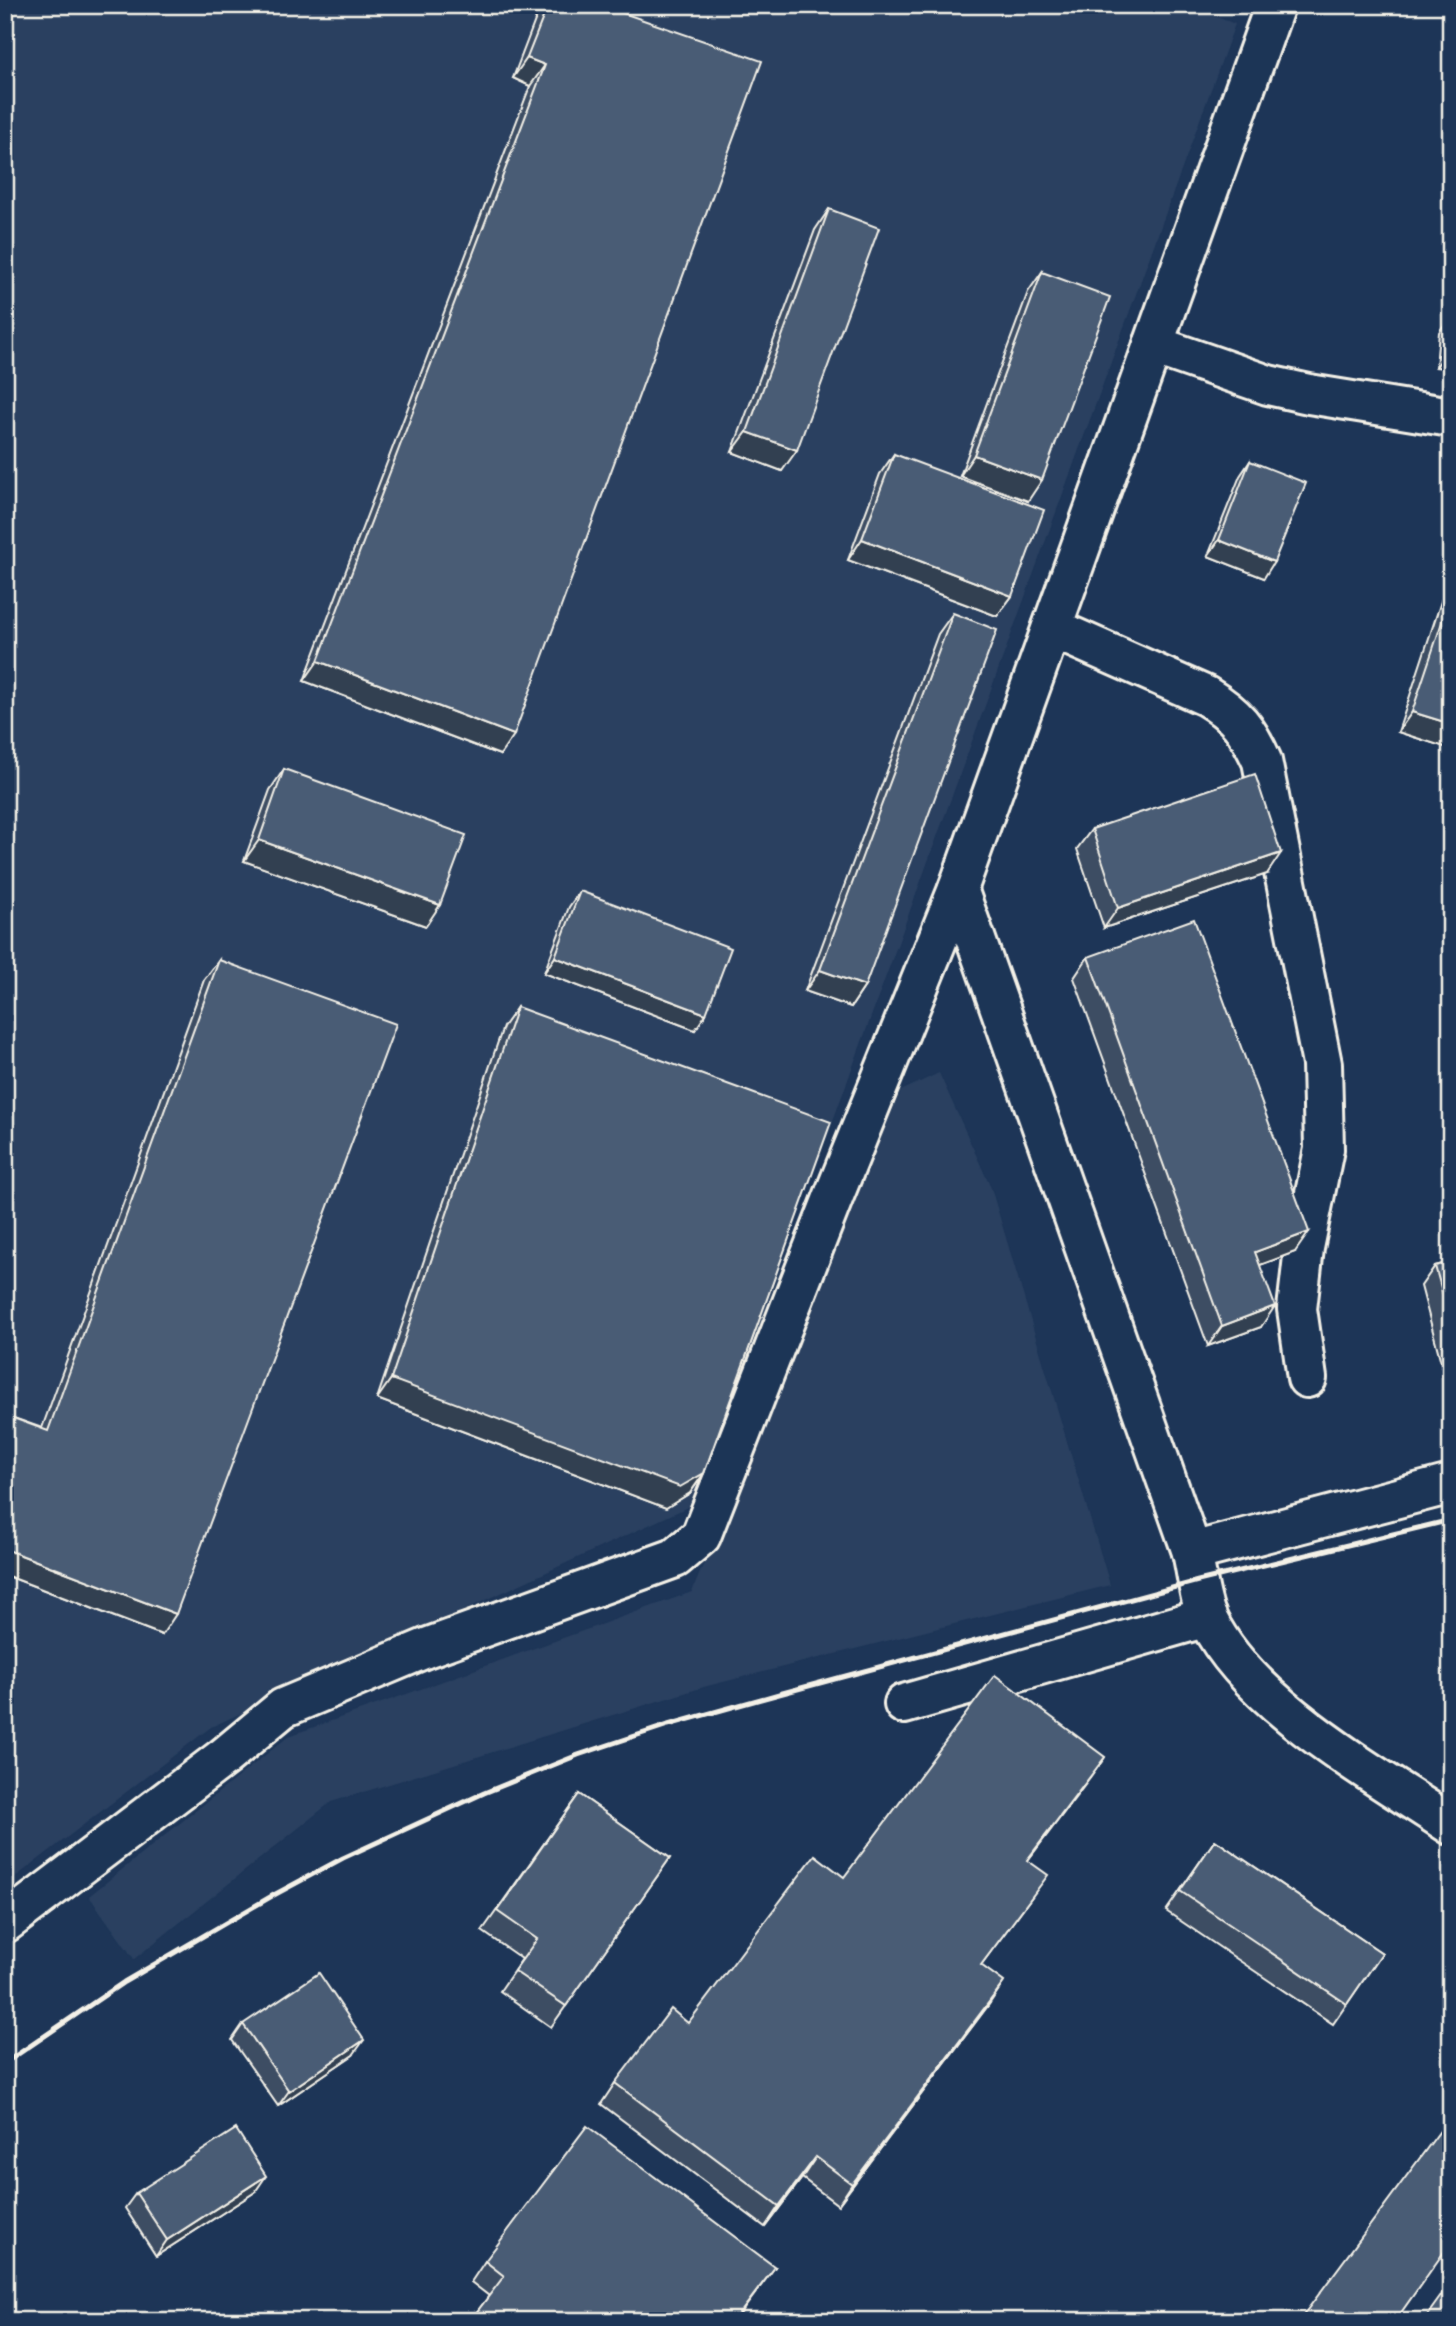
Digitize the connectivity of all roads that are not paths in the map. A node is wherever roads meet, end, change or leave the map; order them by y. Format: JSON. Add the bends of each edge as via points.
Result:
{"nodes":[{"id":1,"x":1275,"y":5,"type":"edge"},
{"id":2,"x":1153,"y":345,"type":"junction"},
{"id":3,"x":1451,"y":417,"type":"edge"},
{"id":4,"x":1052,"y":628,"type":"junction"},
{"id":5,"x":958,"y":889,"type":"junction"},
{"id":6,"x":1307,"y":1378,"type":"dead end"},
{"id":7,"x":1451,"y":1484,"type":"edge"},
{"id":8,"x":1192,"y":1552,"type":"junction"},
{"id":9,"x":1207,"y":1617,"type":"junction"},
{"id":10,"x":904,"y":1704,"type":"dead end"},
{"id":11,"x":1451,"y":1825,"type":"edge"},
{"id":12,"x":5,"y":1923,"type":"edge"}],
"edges":[{"from":1,"to":2,"type":"street"},
{"from":2,"to":3,"type":"street","via":[[1268,385]]},
{"from":2,"to":4,"type":"street"},
{"from":4,"to":5,"type":"street"},
{"from":4,"to":6,"type":"street","via":[[1229,710],[1249,734],[1262,761],[1322,1064],[1324,1149],[1297,1310]]},
{"from":5,"to":8,"type":"street"},
{"from":5,"to":12,"type":"street","via":[[701,1536],[676,1558],[426,1648],[283,1708]]},
{"from":7,"to":8,"type":"street"},
{"from":8,"to":9,"type":"street"},
{"from":9,"to":10,"type":"street"},
{"from":9,"to":11,"type":"street","via":[[1225,1648],[1298,1722]]}]}
